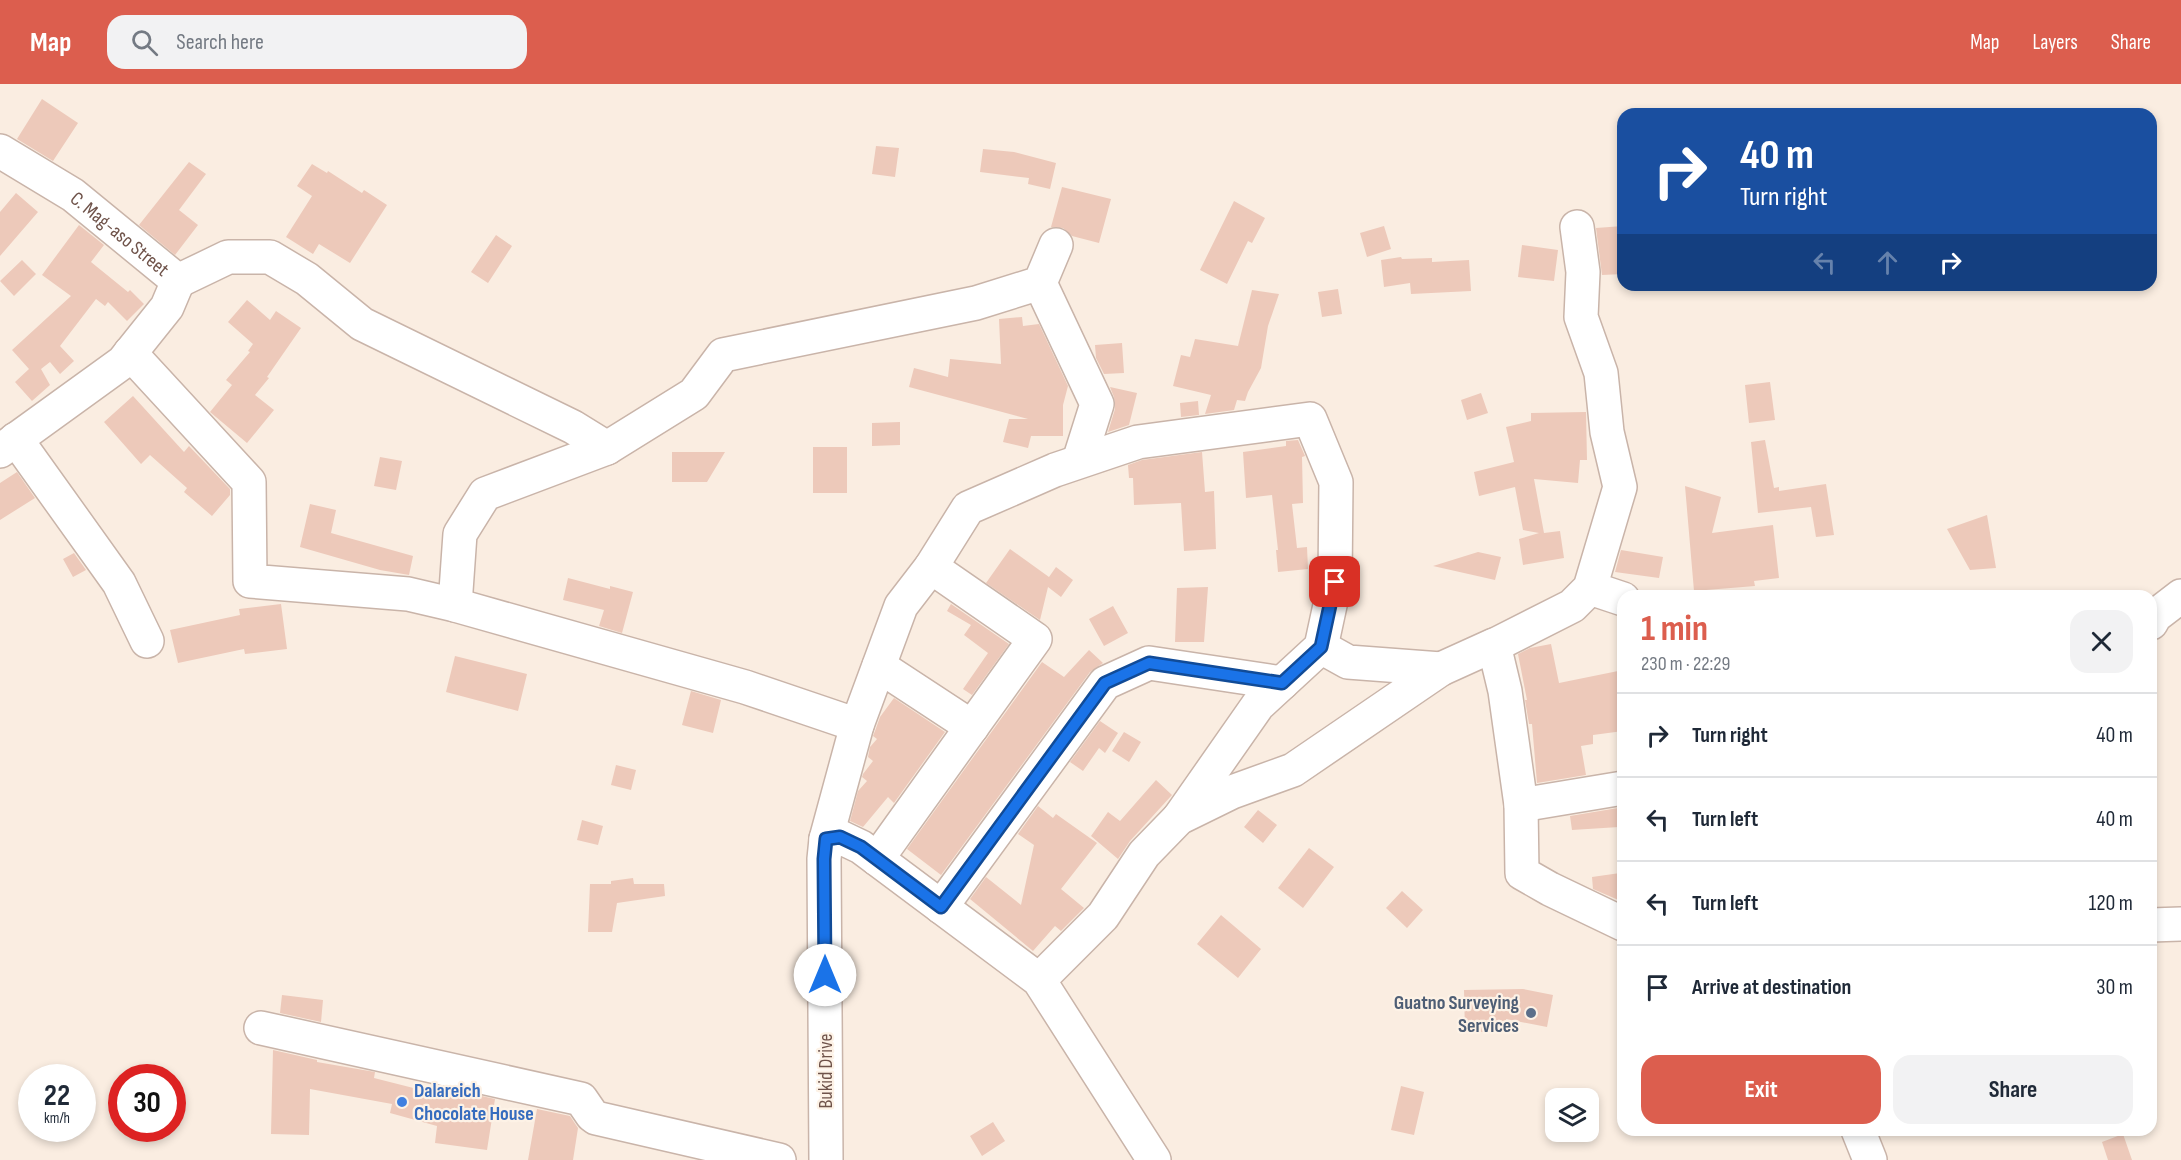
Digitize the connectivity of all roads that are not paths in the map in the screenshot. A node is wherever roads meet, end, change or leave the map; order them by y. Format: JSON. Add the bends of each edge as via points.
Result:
{"nodes":[{"id":1,"x":0,"y":151,"type":"edge"},
{"id":2,"x":1577,"y":227,"type":"dead end"},
{"id":3,"x":1056,"y":245,"type":"dead end"},
{"id":4,"x":178,"y":281,"type":"junction"},
{"id":5,"x":1040,"y":282,"type":"junction"},
{"id":6,"x":130,"y":353,"type":"junction"},
{"id":7,"x":8,"y":445,"type":"edge"},
{"id":8,"x":607,"y":448,"type":"junction"},
{"id":9,"x":1080,"y":461,"type":"junction"},
{"id":10,"x":931,"y":567,"type":"junction"},
{"id":11,"x":1590,"y":588,"type":"junction"},
{"id":12,"x":2181,"y":596,"type":"edge"},
{"id":13,"x":1617,"y":597,"type":"edge"},
{"id":14,"x":455,"y":605,"type":"junction"},
{"id":15,"x":2157,"y":614,"type":"edge"},
{"id":16,"x":147,"y":641,"type":"dead end"},
{"id":17,"x":1321,"y":647,"type":"junction"},
{"id":18,"x":1487,"y":649,"type":"junction"},
{"id":19,"x":879,"y":666,"type":"junction"},
{"id":20,"x":1442,"y":669,"type":"junction"},
{"id":21,"x":1282,"y":683,"type":"junction"},
{"id":22,"x":857,"y":725,"type":"junction"},
{"id":23,"x":972,"y":727,"type":"junction"},
{"id":24,"x":1617,"y":790,"type":"edge"},
{"id":25,"x":1521,"y":805,"type":"junction"},
{"id":26,"x":1179,"y":818,"type":"junction"},
{"id":27,"x":826,"y":839,"type":"junction"},
{"id":28,"x":877,"y":859,"type":"junction"},
{"id":29,"x":941,"y":907,"type":"junction"},
{"id":30,"x":1617,"y":921,"type":"edge"},
{"id":31,"x":2181,"y":924,"type":"edge"},
{"id":32,"x":2157,"y":925,"type":"edge"},
{"id":33,"x":1039,"y":980,"type":"junction"},
{"id":34,"x":261,"y":1028,"type":"dead end"},
{"id":35,"x":1860,"y":1136,"type":"edge"},
{"id":36,"x":779,"y":1160,"type":"edge"},
{"id":37,"x":826,"y":1160,"type":"edge"},
{"id":38,"x":1154,"y":1160,"type":"edge"},
{"id":39,"x":1869,"y":1160,"type":"edge"}],
"edges":[{"from":1,"to":4,"type":"street","name":"C. Mag-aso Street","via":[[73,195]]},
{"from":2,"to":11,"type":"street","via":[[1583,272],[1581,317],[1601,374],[1607,432],[1620,487]]},
{"from":3,"to":5,"type":"street"},
{"from":4,"to":6,"type":"street","name":"C. Mag-aso Street","via":[[167,307]]},
{"from":4,"to":8,"type":"street","via":[[228,257],[270,257],[307,279],[362,324],[573,427]]},
{"from":5,"to":8,"type":"street","via":[[976,303],[723,355],[694,394]]},
{"from":5,"to":9,"type":"street","via":[[1097,404]]},
{"from":6,"to":7,"type":"street","name":"C. Mag-aso Street"},
{"from":6,"to":14,"type":"street","via":[[249,482],[250,581],[408,594]]},
{"from":7,"to":16,"type":"street","via":[[119,583]]},
{"from":8,"to":14,"type":"street","via":[[486,494],[460,534]]},
{"from":9,"to":10,"type":"street","name":"Bukid Drive","via":[[968,508]]},
{"from":9,"to":17,"type":"street","name":"Bukid Drive","via":[[1138,442],[1310,419],[1336,482],[1335,582]]},
{"from":10,"to":19,"type":"street","name":"Bukid Drive","via":[[901,606]]},
{"from":10,"to":23,"type":"street","via":[[1035,639]]},
{"from":11,"to":13,"type":"street"},
{"from":11,"to":18,"type":"street","via":[[1572,606]]},
{"from":12,"to":15,"type":"street"},
{"from":14,"to":22,"type":"street","via":[[745,687]]},
{"from":17,"to":20,"type":"street","via":[[1348,662]]},
{"from":17,"to":21,"type":"street"},
{"from":18,"to":20,"type":"street"},
{"from":18,"to":25,"type":"street","via":[[1494,645],[1505,691]]},
{"from":19,"to":22,"type":"street","name":"Bukid Drive"},
{"from":19,"to":23,"type":"street"},
{"from":20,"to":26,"type":"street","via":[[1293,770],[1232,792]]},
{"from":21,"to":26,"type":"street","via":[[1258,705]]},
{"from":21,"to":29,"type":"street","via":[[1149,663],[1105,683]]},
{"from":22,"to":27,"type":"street","name":"Bukid Drive"},
{"from":23,"to":28,"type":"street"},
{"from":24,"to":25,"type":"street"},
{"from":25,"to":30,"type":"street","via":[[1522,873]]},
{"from":26,"to":33,"type":"street","via":[[1144,854],[1103,916]]},
{"from":27,"to":28,"type":"street","via":[[840,837]]},
{"from":27,"to":37,"type":"street","name":"Bukid Drive"},
{"from":28,"to":29,"type":"street"},
{"from":29,"to":33,"type":"street"},
{"from":31,"to":32,"type":"street"},
{"from":33,"to":38,"type":"street"},
{"from":34,"to":36,"type":"street","via":[[581,1099],[596,1118]]},
{"from":35,"to":39,"type":"street"}]}
